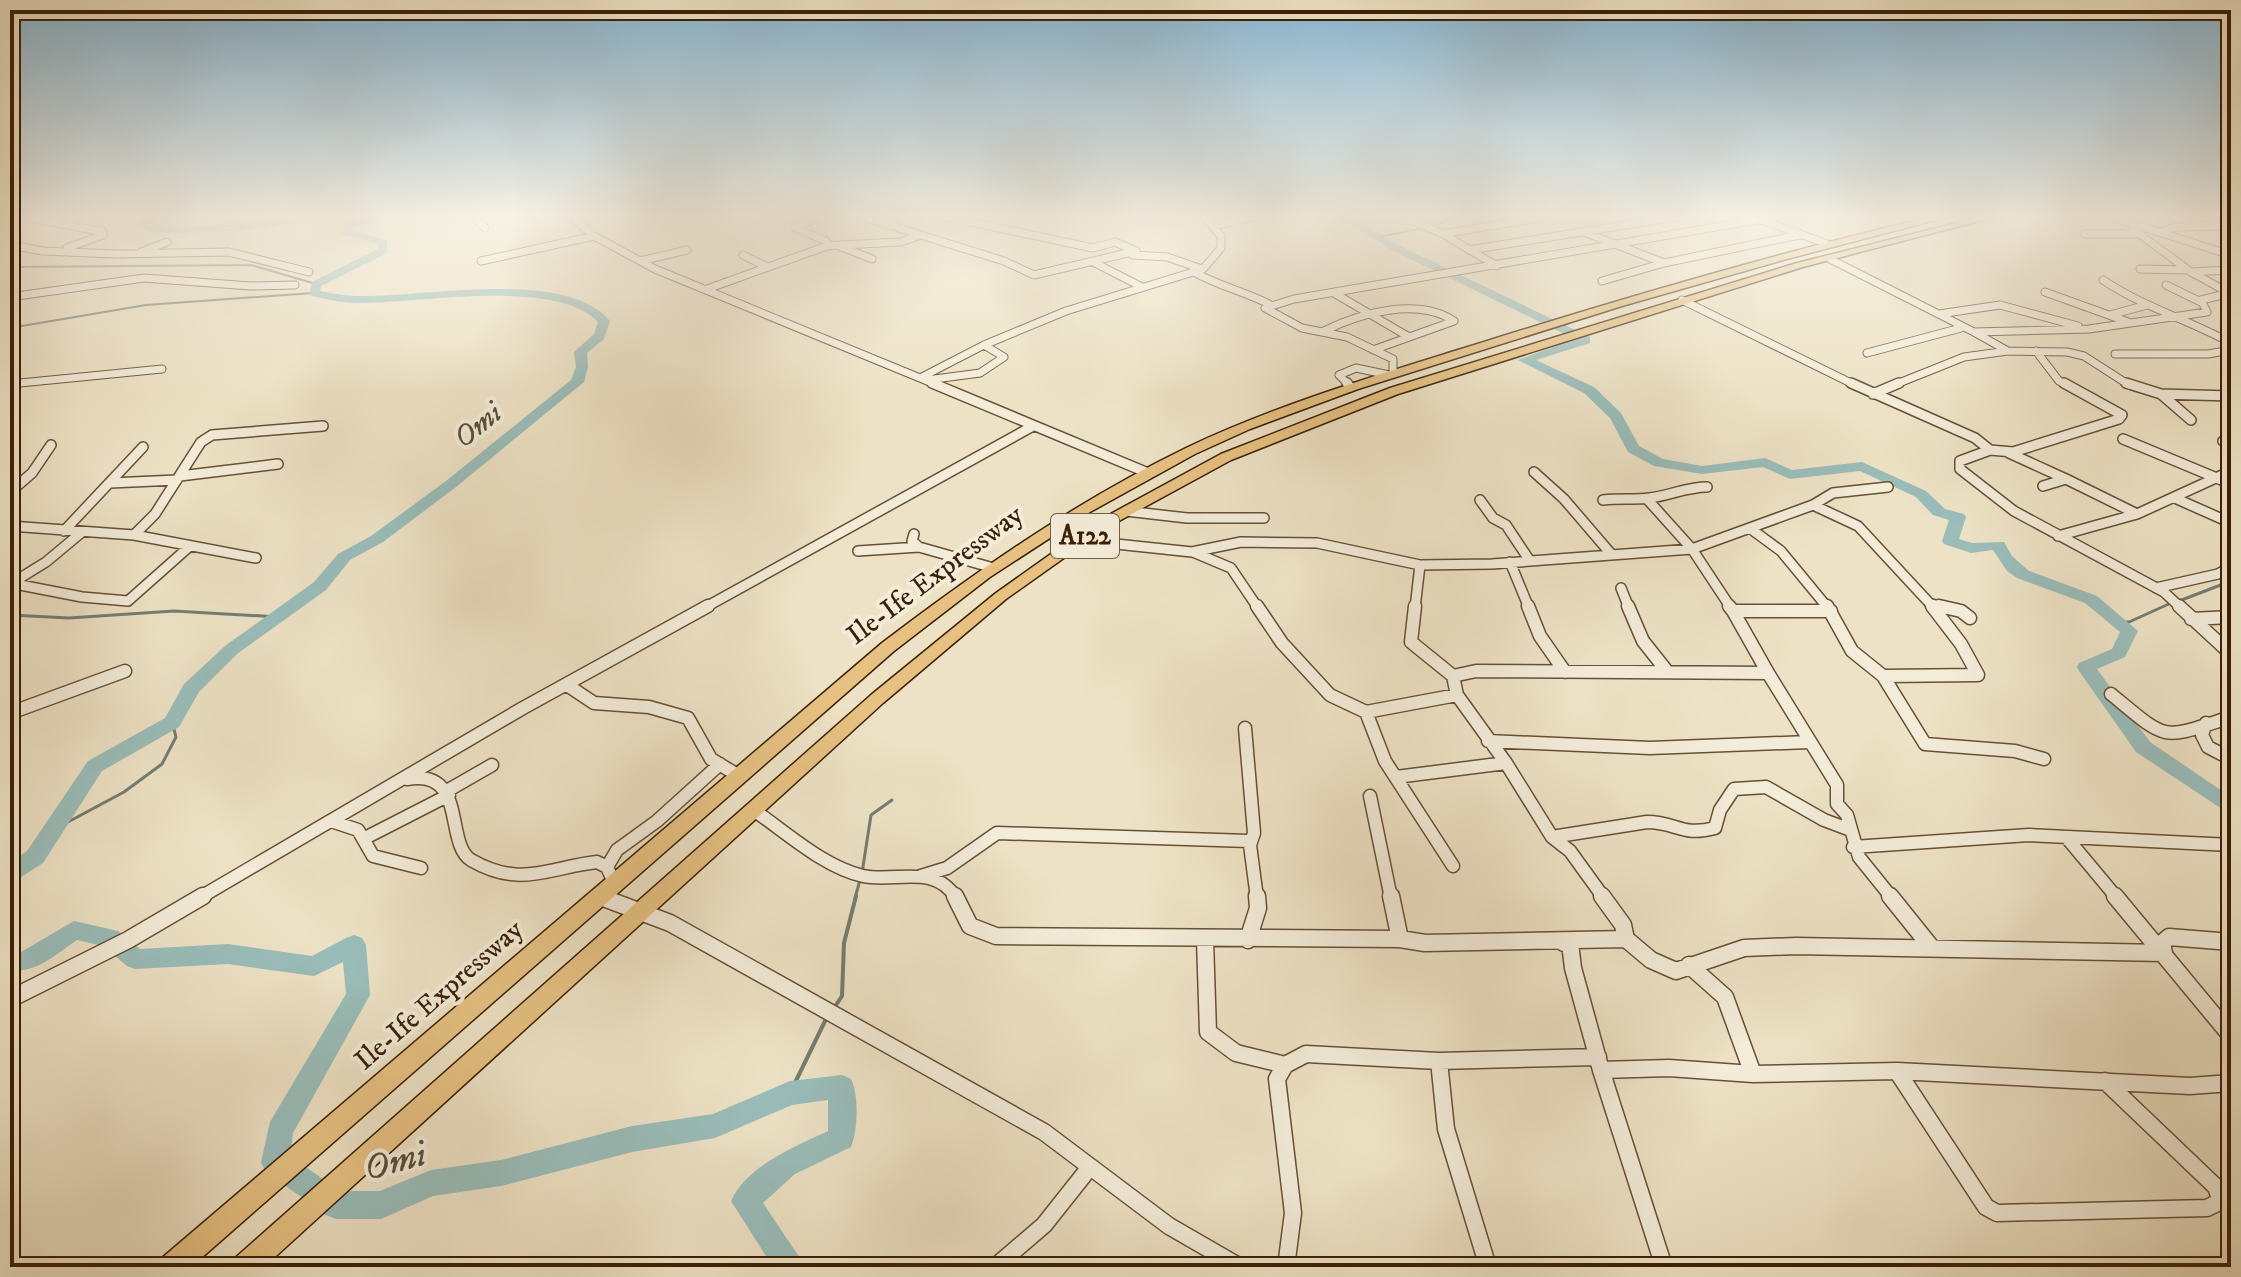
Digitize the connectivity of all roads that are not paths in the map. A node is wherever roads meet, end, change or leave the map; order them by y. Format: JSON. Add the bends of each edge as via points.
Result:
{"nodes":[{"id":1,"x":673,"y":275,"type":"edge"},
{"id":2,"x":743,"y":275,"type":"edge"},
{"id":3,"x":1118,"y":275,"type":"edge"},
{"id":4,"x":1185,"y":275,"type":"edge"},
{"id":5,"x":1198,"y":275,"type":"edge"},
{"id":6,"x":1445,"y":275,"type":"edge"},
{"id":7,"x":1624,"y":275,"type":"edge"},
{"id":8,"x":1737,"y":275,"type":"edge"},
{"id":9,"x":1758,"y":275,"type":"edge"},
{"id":10,"x":1869,"y":275,"type":"edge"},
{"id":11,"x":2197,"y":275,"type":"edge"},
{"id":12,"x":2103,"y":280,"type":"dead end"},
{"id":13,"x":1602,"y":281,"type":"dead end"},
{"id":14,"x":295,"y":285,"type":"dead end"},
{"id":15,"x":2166,"y":285,"type":"dead end"},
{"id":16,"x":1142,"y":287,"type":"junction"},
{"id":17,"x":2227,"y":288,"type":"edge"},
{"id":18,"x":707,"y":289,"type":"junction"},
{"id":19,"x":2045,"y":292,"type":"dead end"},
{"id":20,"x":1334,"y":293,"type":"junction"},
{"id":21,"x":10,"y":297,"type":"edge"},
{"id":22,"x":1682,"y":300,"type":"junction"},
{"id":23,"x":2201,"y":302,"type":"junction"},
{"id":24,"x":1269,"y":304,"type":"junction"},
{"id":25,"x":2147,"y":305,"type":"junction"},
{"id":26,"x":1938,"y":314,"type":"junction"},
{"id":27,"x":1581,"y":315,"type":"junction"},
{"id":28,"x":2175,"y":315,"type":"junction"},
{"id":29,"x":2110,"y":316,"type":"junction"},
{"id":30,"x":1376,"y":317,"type":"junction"},
{"id":31,"x":2129,"y":322,"type":"junction"},
{"id":32,"x":1606,"y":324,"type":"junction"},
{"id":33,"x":1961,"y":328,"type":"junction"},
{"id":34,"x":2089,"y":329,"type":"junction"},
{"id":35,"x":1324,"y":331,"type":"junction"},
{"id":36,"x":1974,"y":332,"type":"junction"},
{"id":37,"x":1409,"y":337,"type":"junction"},
{"id":38,"x":2231,"y":343,"type":"edge"},
{"id":39,"x":984,"y":345,"type":"junction"},
{"id":40,"x":1373,"y":350,"type":"junction"},
{"id":41,"x":2231,"y":350,"type":"edge"},
{"id":42,"x":2008,"y":351,"type":"junction"},
{"id":43,"x":2036,"y":351,"type":"junction"},
{"id":44,"x":1867,"y":353,"type":"dead end"},
{"id":45,"x":2115,"y":354,"type":"dead end"},
{"id":46,"x":162,"y":369,"type":"dead end"},
{"id":47,"x":1391,"y":374,"type":"junction"},
{"id":48,"x":923,"y":379,"type":"junction"},
{"id":49,"x":10,"y":384,"type":"edge"},
{"id":50,"x":2151,"y":393,"type":"junction"},
{"id":51,"x":1873,"y":394,"type":"junction"},
{"id":52,"x":2231,"y":396,"type":"edge"},
{"id":53,"x":2191,"y":420,"type":"dead end"},
{"id":54,"x":323,"y":426,"type":"dead end"},
{"id":55,"x":1033,"y":426,"type":"junction"},
{"id":56,"x":2123,"y":439,"type":"dead end"},
{"id":57,"x":51,"y":445,"type":"dead end"},
{"id":58,"x":143,"y":447,"type":"dead end"},
{"id":59,"x":1990,"y":450,"type":"junction"},
{"id":60,"x":2009,"y":452,"type":"junction"},
{"id":61,"x":278,"y":464,"type":"dead end"},
{"id":62,"x":2231,"y":471,"type":"edge"},
{"id":63,"x":1534,"y":472,"type":"dead end"},
{"id":64,"x":1148,"y":473,"type":"junction"},
{"id":65,"x":179,"y":478,"type":"junction"},
{"id":66,"x":2221,"y":478,"type":"junction"},
{"id":67,"x":2066,"y":479,"type":"junction"},
{"id":68,"x":110,"y":483,"type":"junction"},
{"id":69,"x":2231,"y":484,"type":"edge"},
{"id":70,"x":2043,"y":486,"type":"dead end"},
{"id":71,"x":1707,"y":487,"type":"dead end"},
{"id":72,"x":1888,"y":487,"type":"dead end"},
{"id":73,"x":10,"y":492,"type":"edge"},
{"id":74,"x":1647,"y":499,"type":"junction"},
{"id":75,"x":2177,"y":499,"type":"junction"},
{"id":76,"x":1480,"y":500,"type":"dead end"},
{"id":77,"x":1603,"y":500,"type":"dead end"},
{"id":78,"x":1813,"y":505,"type":"junction"},
{"id":79,"x":1126,"y":511,"type":"junction"},
{"id":80,"x":2137,"y":514,"type":"junction"},
{"id":81,"x":1264,"y":518,"type":"dead end"},
{"id":82,"x":2231,"y":523,"type":"edge"},
{"id":83,"x":10,"y":526,"type":"edge"},
{"id":84,"x":1751,"y":529,"type":"junction"},
{"id":85,"x":64,"y":531,"type":"junction"},
{"id":86,"x":82,"y":532,"type":"junction"},
{"id":87,"x":134,"y":535,"type":"junction"},
{"id":88,"x":1085,"y":536,"type":"junction"},
{"id":89,"x":2058,"y":536,"type":"junction"},
{"id":90,"x":190,"y":546,"type":"junction"},
{"id":91,"x":1692,"y":549,"type":"junction"},
{"id":92,"x":858,"y":551,"type":"dead end"},
{"id":93,"x":1192,"y":552,"type":"junction"},
{"id":94,"x":1612,"y":555,"type":"junction"},
{"id":95,"x":256,"y":558,"type":"dead end"},
{"id":96,"x":1530,"y":561,"type":"junction"},
{"id":97,"x":1510,"y":562,"type":"junction"},
{"id":98,"x":1420,"y":565,"type":"junction"},
{"id":99,"x":2231,"y":566,"type":"edge"},
{"id":100,"x":990,"y":567,"type":"junction"},
{"id":101,"x":11,"y":583,"type":"edge"},
{"id":102,"x":1621,"y":588,"type":"dead end"},
{"id":103,"x":2156,"y":588,"type":"junction"},
{"id":104,"x":1932,"y":604,"type":"junction"},
{"id":105,"x":1733,"y":611,"type":"junction"},
{"id":106,"x":1831,"y":611,"type":"junction"},
{"id":107,"x":2231,"y":617,"type":"edge"},
{"id":108,"x":1970,"y":618,"type":"dead end"},
{"id":109,"x":2191,"y":619,"type":"junction"},
{"id":110,"x":2231,"y":654,"type":"edge"},
{"id":111,"x":1666,"y":670,"type":"junction"},
{"id":112,"x":125,"y":671,"type":"dead end"},
{"id":113,"x":1565,"y":672,"type":"junction"},
{"id":114,"x":1768,"y":673,"type":"junction"},
{"id":115,"x":1453,"y":676,"type":"junction"},
{"id":116,"x":1883,"y":676,"type":"junction"},
{"id":117,"x":567,"y":685,"type":"junction"},
{"id":118,"x":2111,"y":694,"type":"dead end"},
{"id":119,"x":1457,"y":695,"type":"junction"},
{"id":120,"x":1366,"y":712,"type":"junction"},
{"id":121,"x":10,"y":713,"type":"edge"},
{"id":122,"x":2231,"y":717,"type":"edge"},
{"id":123,"x":2206,"y":723,"type":"junction"},
{"id":124,"x":1245,"y":728,"type":"dead end"},
{"id":125,"x":1488,"y":741,"type":"junction"},
{"id":126,"x":1808,"y":742,"type":"junction"},
{"id":127,"x":2044,"y":759,"type":"dead end"},
{"id":128,"x":2231,"y":759,"type":"edge"},
{"id":129,"x":435,"y":760,"type":"junction"},
{"id":130,"x":1506,"y":763,"type":"junction"},
{"id":131,"x":720,"y":764,"type":"junction"},
{"id":132,"x":492,"y":765,"type":"dead end"},
{"id":133,"x":739,"y":776,"type":"junction"},
{"id":134,"x":1396,"y":777,"type":"junction"},
{"id":135,"x":426,"y":778,"type":"junction"},
{"id":136,"x":399,"y":781,"type":"junction"},
{"id":137,"x":447,"y":794,"type":"junction"},
{"id":138,"x":1370,"y":796,"type":"dead end"},
{"id":139,"x":755,"y":811,"type":"junction"},
{"id":140,"x":345,"y":817,"type":"junction"},
{"id":141,"x":1848,"y":829,"type":"junction"},
{"id":142,"x":367,"y":837,"type":"junction"},
{"id":143,"x":1552,"y":837,"type":"junction"},
{"id":144,"x":2067,"y":838,"type":"junction"},
{"id":145,"x":1249,"y":841,"type":"junction"},
{"id":146,"x":2231,"y":845,"type":"edge"},
{"id":147,"x":1853,"y":847,"type":"junction"},
{"id":148,"x":1453,"y":866,"type":"dead end"},
{"id":149,"x":607,"y":867,"type":"junction"},
{"id":150,"x":421,"y":868,"type":"dead end"},
{"id":151,"x":921,"y":877,"type":"junction"},
{"id":152,"x":615,"y":885,"type":"junction"},
{"id":153,"x":601,"y":897,"type":"junction"},
{"id":154,"x":643,"y":912,"type":"junction"},
{"id":155,"x":1400,"y":939,"type":"junction"},
{"id":156,"x":1626,"y":939,"type":"junction"},
{"id":157,"x":1205,"y":940,"type":"junction"},
{"id":158,"x":1248,"y":940,"type":"junction"},
{"id":159,"x":2231,"y":942,"type":"edge"},
{"id":160,"x":1563,"y":943,"type":"junction"},
{"id":161,"x":1931,"y":947,"type":"junction"},
{"id":162,"x":2164,"y":953,"type":"junction"},
{"id":163,"x":1689,"y":965,"type":"junction"},
{"id":164,"x":10,"y":999,"type":"edge"},
{"id":165,"x":2231,"y":1036,"type":"edge"},
{"id":166,"x":1439,"y":1061,"type":"junction"},
{"id":167,"x":1600,"y":1063,"type":"junction"},
{"id":168,"x":1285,"y":1065,"type":"junction"},
{"id":169,"x":1897,"y":1071,"type":"junction"},
{"id":170,"x":1753,"y":1074,"type":"junction"},
{"id":171,"x":2105,"y":1081,"type":"junction"},
{"id":172,"x":2231,"y":1083,"type":"edge"},
{"id":173,"x":1090,"y":1167,"type":"junction"},
{"id":174,"x":2216,"y":1187,"type":"junction"},
{"id":175,"x":2231,"y":1199,"type":"edge"},
{"id":176,"x":171,"y":1267,"type":"edge"},
{"id":177,"x":244,"y":1267,"type":"edge"},
{"id":178,"x":995,"y":1267,"type":"edge"},
{"id":179,"x":1240,"y":1267,"type":"edge"},
{"id":180,"x":1286,"y":1267,"type":"edge"},
{"id":181,"x":1488,"y":1267,"type":"edge"},
{"id":182,"x":1664,"y":1267,"type":"edge"}],
"edges":[{"from":1,"to":18,"type":"street"},
{"from":2,"to":18,"type":"street"},
{"from":3,"to":16,"type":"street"},
{"from":4,"to":16,"type":"street"},
{"from":5,"to":24,"type":"street"},
{"from":6,"to":20,"type":"street"},
{"from":7,"to":13,"type":"street"},
{"from":8,"to":27,"type":"highway","name":"Ile-Ife Expressway","number":"A122"},
{"from":9,"to":22,"type":"highway","name":"Ile-Ife Expressway","number":"A122"},
{"from":10,"to":26,"type":"street"},
{"from":11,"to":17,"type":"street"},
{"from":12,"to":25,"type":"street"},
{"from":14,"to":21,"type":"street","via":[[144,278]]},
{"from":15,"to":23,"type":"street"},
{"from":16,"to":39,"type":"street"},
{"from":17,"to":23,"type":"street","via":[[2226,294]]},
{"from":18,"to":48,"type":"street"},
{"from":19,"to":29,"type":"street"},
{"from":20,"to":24,"type":"street"},
{"from":20,"to":30,"type":"street"},
{"from":22,"to":32,"type":"highway","name":"Ile-Ife Expressway","number":"A122"},
{"from":22,"to":51,"type":"street"},
{"from":23,"to":28,"type":"street","via":[[2209,311]]},
{"from":24,"to":35,"type":"street","via":[[1267,312],[1302,328]]},
{"from":25,"to":28,"type":"street"},
{"from":25,"to":29,"type":"street"},
{"from":26,"to":33,"type":"street"},
{"from":26,"to":34,"type":"street","via":[[2000,305]]},
{"from":27,"to":32,"type":"highway"},
{"from":27,"to":47,"type":"highway","name":"Ile-Ife Expressway","number":"A122"},
{"from":28,"to":31,"type":"street"},
{"from":28,"to":38,"type":"street"},
{"from":29,"to":31,"type":"street"},
{"from":30,"to":35,"type":"street"},
{"from":30,"to":37,"type":"street"},
{"from":30,"to":37,"type":"street","via":[[1409,308],[1454,321]]},
{"from":31,"to":34,"type":"street"},
{"from":32,"to":79,"type":"highway","name":"Ile-Ife Expressway","number":"A122","via":[[1300,425],[1226,457]]},
{"from":33,"to":36,"type":"street"},
{"from":33,"to":44,"type":"street"},
{"from":34,"to":36,"type":"street"},
{"from":35,"to":40,"type":"street"},
{"from":36,"to":42,"type":"street"},
{"from":37,"to":40,"type":"street"},
{"from":39,"to":48,"type":"street"},
{"from":39,"to":48,"type":"street","via":[[1004,357],[980,373]]},
{"from":40,"to":47,"type":"street","via":[[1393,359]]},
{"from":41,"to":45,"type":"street"},
{"from":42,"to":43,"type":"street"},
{"from":42,"to":51,"type":"street","via":[[1964,357]]},
{"from":43,"to":50,"type":"street","via":[[2077,353]]},
{"from":43,"to":60,"type":"street","via":[[2066,386],[2122,415]]},
{"from":46,"to":49,"type":"street"},
{"from":47,"to":64,"type":"highway","name":"Ile-Ife Expressway","number":"A122","via":[[1243,427]]},
{"from":48,"to":55,"type":"street"},
{"from":50,"to":52,"type":"street"},
{"from":50,"to":53,"type":"street","via":[[2161,394]]},
{"from":51,"to":59,"type":"street","via":[[1975,438]]},
{"from":54,"to":65,"type":"street","via":[[212,435],[201,442]]},
{"from":55,"to":64,"type":"street"},
{"from":55,"to":117,"type":"street"},
{"from":56,"to":66,"type":"street"},
{"from":57,"to":73,"type":"street","via":[[32,473]]},
{"from":58,"to":68,"type":"street"},
{"from":59,"to":60,"type":"street"},
{"from":59,"to":89,"type":"street","via":[[1960,461],[1960,469],[2014,511]]},
{"from":60,"to":67,"type":"street"},
{"from":61,"to":65,"type":"street"},
{"from":62,"to":66,"type":"street","via":[[2219,474]]},
{"from":63,"to":94,"type":"street","via":[[1553,486]]},
{"from":64,"to":100,"type":"highway","name":"Ile-Ife Expressway","number":"A122"},
{"from":65,"to":68,"type":"street"},
{"from":65,"to":87,"type":"street"},
{"from":66,"to":69,"type":"street"},
{"from":66,"to":75,"type":"street"},
{"from":67,"to":70,"type":"street"},
{"from":67,"to":80,"type":"street"},
{"from":68,"to":85,"type":"street"},
{"from":71,"to":74,"type":"street","via":[[1686,487]]},
{"from":72,"to":78,"type":"street","via":[[1833,493]]},
{"from":74,"to":77,"type":"street"},
{"from":74,"to":91,"type":"street"},
{"from":75,"to":80,"type":"street"},
{"from":75,"to":82,"type":"street"},
{"from":76,"to":96,"type":"street","via":[[1506,525]]},
{"from":78,"to":84,"type":"street"},
{"from":78,"to":104,"type":"street","via":[[1857,526]]},
{"from":79,"to":81,"type":"street"},
{"from":79,"to":88,"type":"highway","name":"Ile-Ife Expressway","number":"A122"},
{"from":80,"to":89,"type":"street"},
{"from":83,"to":85,"type":"street"},
{"from":84,"to":91,"type":"street"},
{"from":84,"to":106,"type":"street","via":[[1781,551]]},
{"from":85,"to":86,"type":"street"},
{"from":86,"to":87,"type":"street"},
{"from":86,"to":101,"type":"street"},
{"from":87,"to":90,"type":"street"},
{"from":88,"to":93,"type":"street"},
{"from":88,"to":139,"type":"highway","name":"Ile-Ife Expressway","number":"A122","via":[[974,618]]},
{"from":89,"to":103,"type":"street"},
{"from":90,"to":95,"type":"street"},
{"from":90,"to":101,"type":"street","via":[[128,601]]},
{"from":91,"to":94,"type":"street"},
{"from":91,"to":105,"type":"street"},
{"from":92,"to":100,"type":"street","via":[[912,542]]},
{"from":93,"to":98,"type":"street","via":[[1219,544],[1293,542]]},
{"from":93,"to":120,"type":"street","via":[[1231,568],[1282,643],[1330,695]]},
{"from":94,"to":96,"type":"street"},
{"from":96,"to":97,"type":"street"},
{"from":97,"to":98,"type":"street"},
{"from":97,"to":113,"type":"street","via":[[1540,636]]},
{"from":98,"to":115,"type":"street","via":[[1411,642]]},
{"from":99,"to":103,"type":"street","via":[[2218,574]]},
{"from":100,"to":133,"type":"highway","name":"Ile-Ife Expressway","number":"A122"},
{"from":102,"to":111,"type":"street","via":[[1643,641]]},
{"from":103,"to":109,"type":"street"},
{"from":104,"to":108,"type":"street"},
{"from":104,"to":116,"type":"street","via":[[1978,675]]},
{"from":105,"to":106,"type":"street"},
{"from":105,"to":114,"type":"street"},
{"from":106,"to":116,"type":"street","via":[[1852,651]]},
{"from":107,"to":109,"type":"street"},
{"from":109,"to":110,"type":"street"},
{"from":111,"to":113,"type":"street"},
{"from":111,"to":114,"type":"street"},
{"from":112,"to":121,"type":"street"},
{"from":113,"to":115,"type":"street","via":[[1476,671]]},
{"from":114,"to":126,"type":"street"},
{"from":115,"to":119,"type":"street"},
{"from":116,"to":127,"type":"street","via":[[1925,744],[2006,749]]},
{"from":117,"to":129,"type":"street"},
{"from":117,"to":131,"type":"street","via":[[581,699],[605,707],[647,706],[688,718],[711,759]]},
{"from":118,"to":123,"type":"street","via":[[2133,716],[2173,736]]},
{"from":119,"to":120,"type":"street"},
{"from":119,"to":125,"type":"street"},
{"from":120,"to":134,"type":"street"},
{"from":122,"to":123,"type":"street"},
{"from":123,"to":128,"type":"street","via":[[2202,735],[2208,747]]},
{"from":124,"to":145,"type":"street","via":[[1254,833]]},
{"from":125,"to":126,"type":"street","via":[[1650,748]]},
{"from":125,"to":130,"type":"street"},
{"from":126,"to":141,"type":"street","via":[[1837,785],[1837,804],[1847,815]]},
{"from":129,"to":135,"type":"street"},
{"from":129,"to":136,"type":"street"},
{"from":130,"to":134,"type":"street"},
{"from":130,"to":143,"type":"street"},
{"from":131,"to":133,"type":"street"},
{"from":131,"to":149,"type":"street","via":[[617,850]]},
{"from":132,"to":137,"type":"street"},
{"from":133,"to":152,"type":"highway","name":"Ile-Ife Expressway","number":"A122"},
{"from":134,"to":148,"type":"street"},
{"from":135,"to":136,"type":"street"},
{"from":135,"to":137,"type":"street"},
{"from":136,"to":140,"type":"street"},
{"from":137,"to":142,"type":"street"},
{"from":137,"to":149,"type":"street","via":[[458,819],[459,846],[470,859],[521,875],[549,874],[585,863]]},
{"from":138,"to":155,"type":"street"},
{"from":139,"to":151,"type":"street","via":[[855,874]]},
{"from":139,"to":154,"type":"highway","name":"Ile-Ife Expressway","number":"A122"},
{"from":140,"to":142,"type":"street"},
{"from":140,"to":164,"type":"street","via":[[128,940]]},
{"from":141,"to":143,"type":"street","via":[[1766,787],[1734,789],[1715,828],[1692,834],[1647,822]]},
{"from":141,"to":147,"type":"street"},
{"from":142,"to":150,"type":"street","via":[[373,856]]},
{"from":143,"to":156,"type":"street","via":[[1570,851],[1623,925]]},
{"from":144,"to":146,"type":"street"},
{"from":144,"to":147,"type":"street","via":[[1975,836]]},
{"from":144,"to":162,"type":"street"},
{"from":145,"to":151,"type":"street","via":[[997,833],[947,868]]},
{"from":145,"to":158,"type":"street","via":[[1258,908]]},
{"from":147,"to":161,"type":"street"},
{"from":149,"to":152,"type":"street"},
{"from":151,"to":157,"type":"street","via":[[950,889],[961,919],[979,933]]},
{"from":152,"to":153,"type":"highway","name":"Ile-Ife Expressway","number":"A122"},
{"from":153,"to":154,"type":"street"},
{"from":153,"to":176,"type":"highway","name":"Ile-Ife Expressway","number":"A122"},
{"from":154,"to":173,"type":"street","via":[[1044,1132]]},
{"from":154,"to":177,"type":"highway","name":"Ile-Ife Expressway","number":"A122"},
{"from":155,"to":158,"type":"street"},
{"from":155,"to":160,"type":"street"},
{"from":156,"to":160,"type":"street"},
{"from":156,"to":163,"type":"street","via":[[1651,960],[1676,971]]},
{"from":157,"to":158,"type":"street"},
{"from":157,"to":168,"type":"street","via":[[1208,1032],[1225,1051]]},
{"from":159,"to":162,"type":"street","via":[[2169,937],[2162,943]]},
{"from":160,"to":167,"type":"street","via":[[1570,943]]},
{"from":161,"to":162,"type":"street"},
{"from":161,"to":163,"type":"street","via":[[1744,948]]},
{"from":162,"to":165,"type":"street"},
{"from":163,"to":170,"type":"street","via":[[1725,997]]},
{"from":166,"to":167,"type":"street"},
{"from":166,"to":168,"type":"street","via":[[1306,1054]]},
{"from":166,"to":181,"type":"street","via":[[1446,1129]]},
{"from":167,"to":170,"type":"street"},
{"from":167,"to":182,"type":"street"},
{"from":168,"to":180,"type":"street","via":[[1277,1079],[1293,1213]]},
{"from":169,"to":170,"type":"street"},
{"from":169,"to":171,"type":"street"},
{"from":169,"to":174,"type":"street","via":[[1986,1207],[1997,1213],[2207,1208],[2221,1201]]},
{"from":171,"to":172,"type":"street"},
{"from":171,"to":174,"type":"street"},
{"from":173,"to":178,"type":"street","via":[[1044,1225]]},
{"from":173,"to":179,"type":"street","via":[[1169,1226]]},
{"from":174,"to":175,"type":"street"}]}
